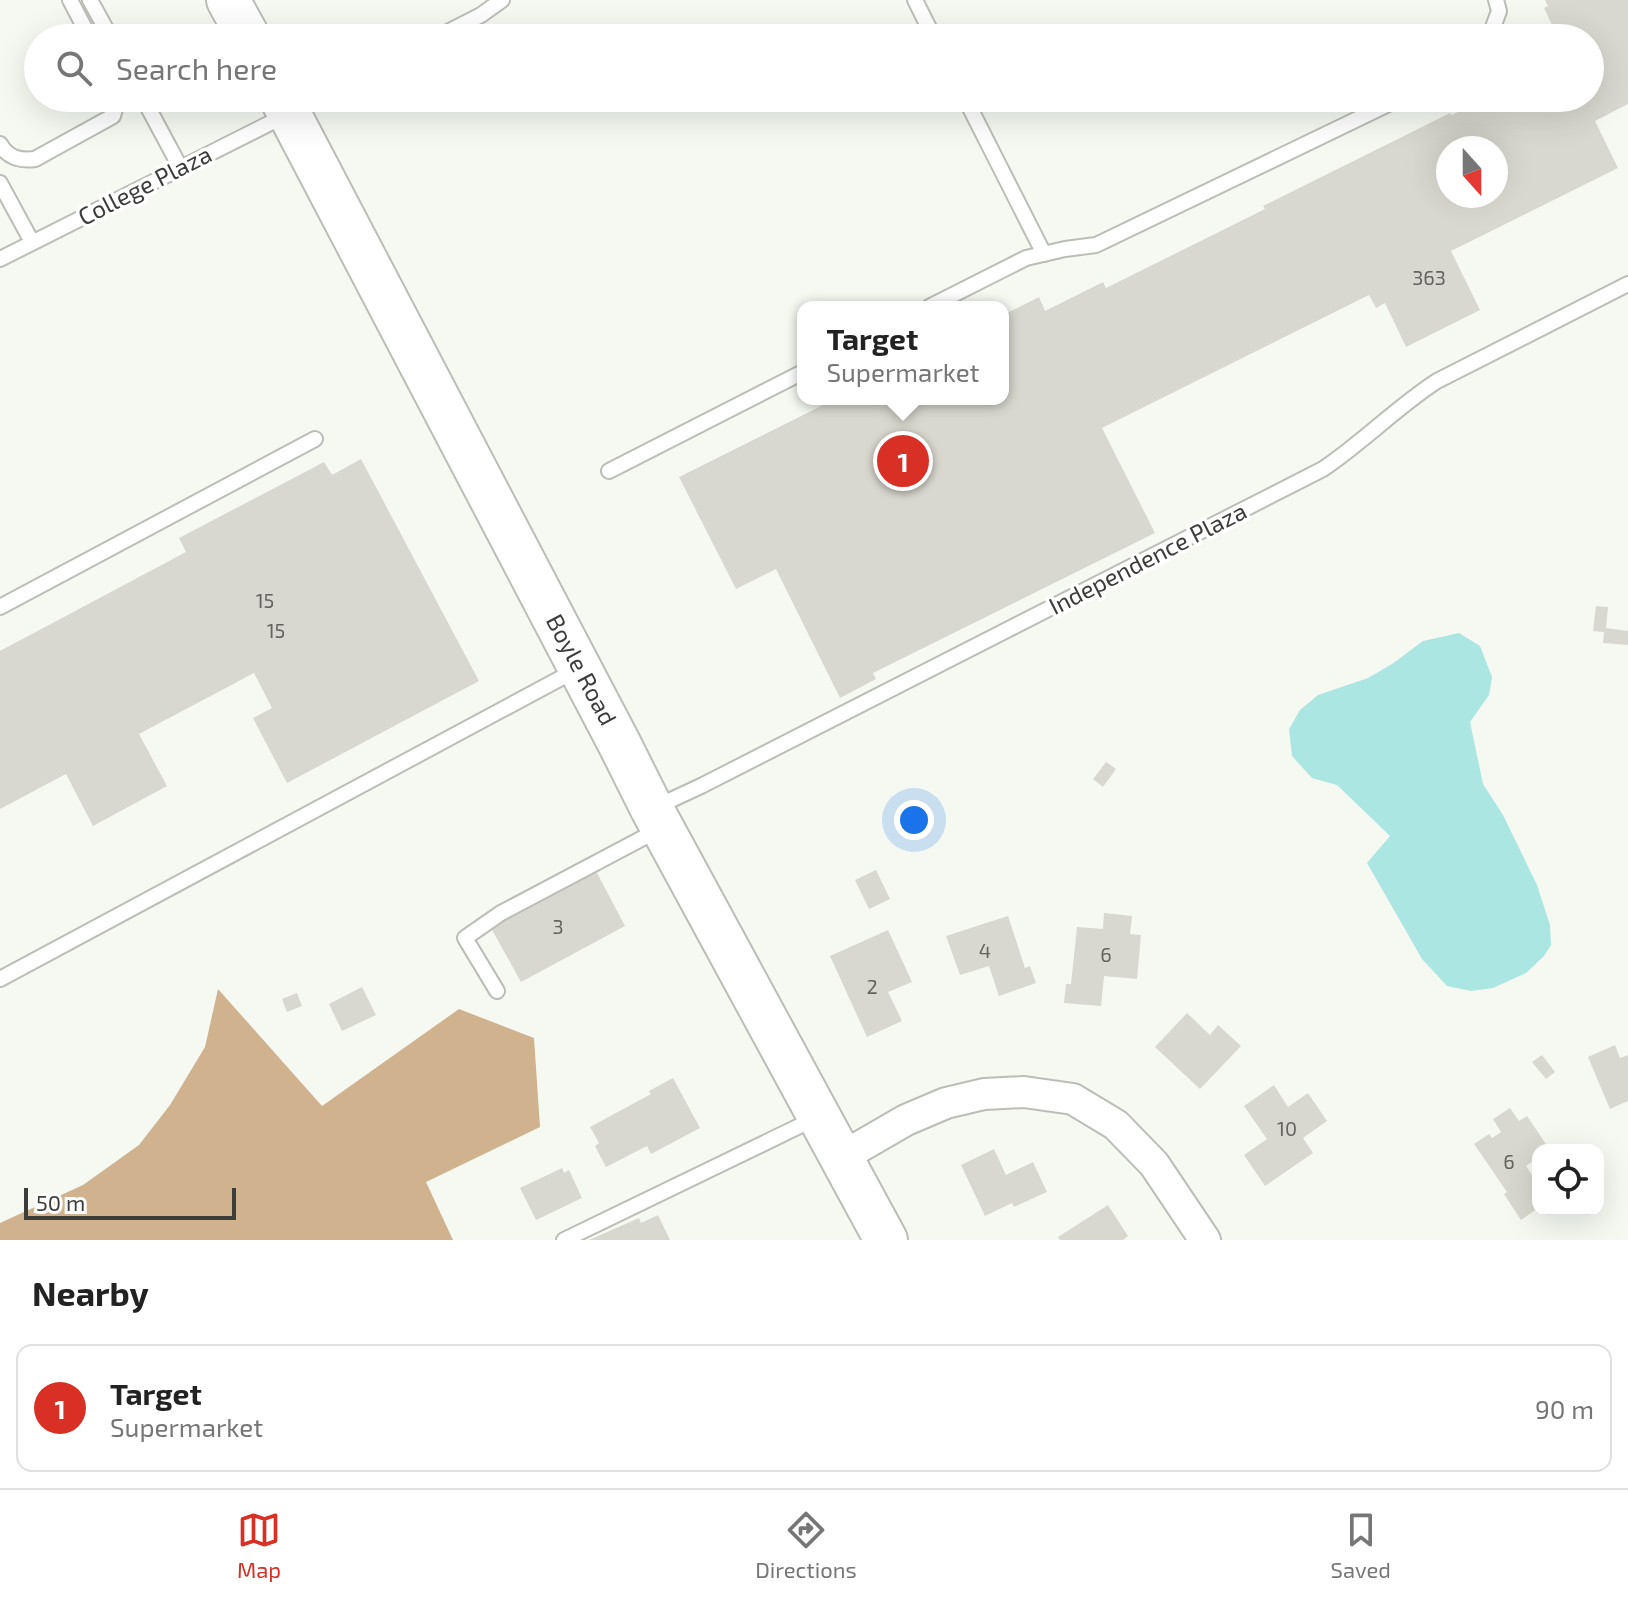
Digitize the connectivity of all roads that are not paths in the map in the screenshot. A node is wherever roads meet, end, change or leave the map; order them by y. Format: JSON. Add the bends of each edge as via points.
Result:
{"nodes":[{"id":1,"x":70,"y":0,"type":"edge"},
{"id":2,"x":90,"y":0,"type":"edge"},
{"id":3,"x":228,"y":0,"type":"edge"},
{"id":4,"x":502,"y":0,"type":"edge"},
{"id":5,"x":915,"y":0,"type":"edge"},
{"id":6,"x":1496,"y":0,"type":"edge"},
{"id":7,"x":83,"y":24,"type":"edge"},
{"id":8,"x":103,"y":24,"type":"edge"},
{"id":9,"x":241,"y":24,"type":"edge"},
{"id":10,"x":463,"y":24,"type":"edge"},
{"id":11,"x":927,"y":24,"type":"edge"},
{"id":12,"x":1494,"y":24,"type":"edge"},
{"id":13,"x":114,"y":112,"type":"edge"},
{"id":14,"x":151,"y":112,"type":"edge"},
{"id":15,"x":281,"y":112,"type":"edge"},
{"id":16,"x":301,"y":112,"type":"edge"},
{"id":17,"x":972,"y":112,"type":"edge"},
{"id":18,"x":1372,"y":112,"type":"edge"},
{"id":19,"x":0,"y":144,"type":"edge"},
{"id":20,"x":180,"y":167,"type":"junction"},
{"id":21,"x":0,"y":183,"type":"edge"},
{"id":22,"x":32,"y":242,"type":"junction"},
{"id":23,"x":1044,"y":254,"type":"junction"},
{"id":24,"x":0,"y":259,"type":"edge"},
{"id":25,"x":1628,"y":284,"type":"edge"},
{"id":26,"x":941,"y":301,"type":"edge"},
{"id":27,"x":797,"y":375,"type":"edge"},
{"id":28,"x":315,"y":439,"type":"dead end"},
{"id":29,"x":609,"y":471,"type":"dead end"},
{"id":30,"x":0,"y":607,"type":"edge"},
{"id":31,"x":579,"y":668,"type":"junction"},
{"id":32,"x":657,"y":818,"type":"junction"},
{"id":33,"x":0,"y":979,"type":"edge"},
{"id":34,"x":497,"y":991,"type":"dead end"},
{"id":35,"x":820,"y":1116,"type":"junction"},
{"id":36,"x":842,"y":1157,"type":"junction"},
{"id":37,"x":564,"y":1240,"type":"edge"},
{"id":38,"x":886,"y":1240,"type":"edge"},
{"id":39,"x":1205,"y":1240,"type":"edge"}],
"edges":[{"from":1,"to":7,"type":"lane"},
{"from":2,"to":8,"type":"lane"},
{"from":3,"to":9,"type":"street"},
{"from":4,"to":10,"type":"lane"},
{"from":5,"to":11,"type":"lane"},
{"from":6,"to":12,"type":"lane"},
{"from":13,"to":19,"type":"lane","via":[[35,159],[10,156]]},
{"from":14,"to":20,"type":"lane"},
{"from":15,"to":20,"type":"lane","name":"College Plaza"},
{"from":16,"to":31,"type":"street","name":"Boyle Road"},
{"from":17,"to":23,"type":"lane"},
{"from":18,"to":23,"type":"lane","via":[[1096,245]]},
{"from":20,"to":22,"type":"lane","name":"College Plaza"},
{"from":21,"to":22,"type":"lane"},
{"from":22,"to":24,"type":"lane","name":"College Plaza"},
{"from":23,"to":26,"type":"lane"},
{"from":25,"to":32,"type":"lane","name":"Independence Plaza","via":[[1437,381],[1323,469],[701,786]]},
{"from":27,"to":29,"type":"lane"},
{"from":28,"to":30,"type":"lane"},
{"from":31,"to":32,"type":"street","name":"Boyle Road"},
{"from":31,"to":33,"type":"lane"},
{"from":32,"to":34,"type":"lane","name":"Independence Plaza","via":[[465,938]]},
{"from":32,"to":35,"type":"street","name":"Boyle Road"},
{"from":35,"to":36,"type":"street","name":"Boyle Road"},
{"from":35,"to":37,"type":"lane"},
{"from":36,"to":38,"type":"street","name":"Boyle Road"},
{"from":36,"to":39,"type":"street","via":[[946,1103],[1024,1092],[1073,1099],[1116,1125],[1154,1164]]}]}
